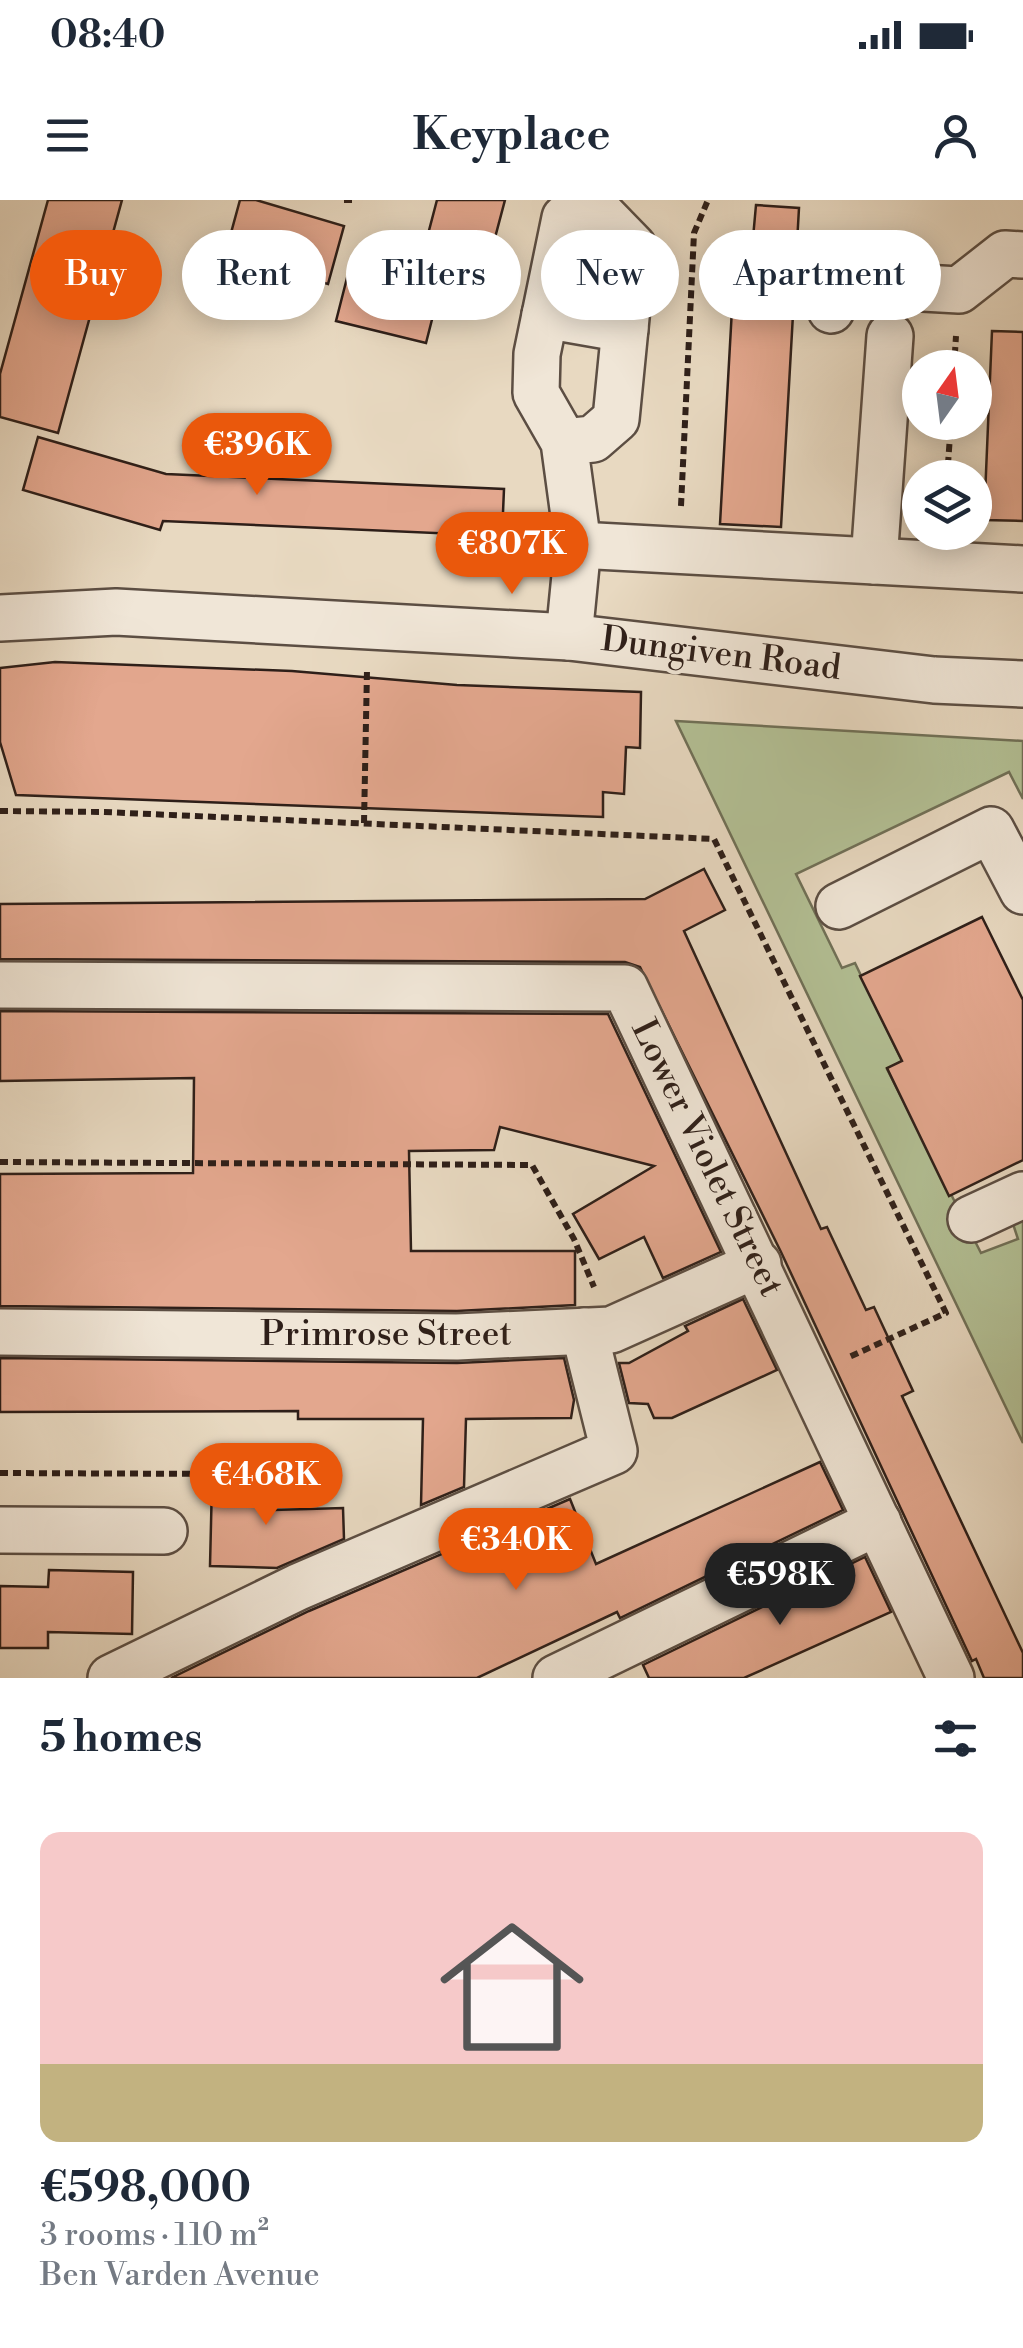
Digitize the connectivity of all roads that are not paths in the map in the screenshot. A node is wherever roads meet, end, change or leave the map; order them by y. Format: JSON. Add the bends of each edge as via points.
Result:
{"nodes":[{"id":1,"x":561,"y":209,"type":"edge"},
{"id":2,"x":1023,"y":255,"type":"edge"},
{"id":3,"x":941,"y":289,"type":"edge"},
{"id":4,"x":544,"y":320,"type":"edge"},
{"id":5,"x":574,"y":320,"type":"edge"},
{"id":6,"x":625,"y":329,"type":"junction"},
{"id":7,"x":890,"y":336,"type":"dead end"},
{"id":8,"x":564,"y":442,"type":"junction"},
{"id":9,"x":578,"y":545,"type":"junction"},
{"id":10,"x":874,"y":561,"type":"junction"},
{"id":11,"x":1023,"y":569,"type":"edge"},
{"id":12,"x":0,"y":618,"type":"edge"},
{"id":13,"x":569,"y":637,"type":"junction"},
{"id":14,"x":1023,"y":684,"type":"edge"},
{"id":15,"x":1023,"y":891,"type":"edge"},
{"id":16,"x":839,"y":906,"type":"dead end"},
{"id":17,"x":0,"y":986,"type":"edge"},
{"id":18,"x":1023,"y":1195,"type":"edge"},
{"id":19,"x":971,"y":1219,"type":"dead end"},
{"id":20,"x":758,"y":1264,"type":"junction"},
{"id":21,"x":598,"y":1331,"type":"junction"},
{"id":22,"x":0,"y":1332,"type":"edge"},
{"id":23,"x":878,"y":1522,"type":"junction"},
{"id":24,"x":0,"y":1530,"type":"edge"},
{"id":25,"x":164,"y":1531,"type":"dead end"},
{"id":26,"x":612,"y":1667,"type":"edge"},
{"id":27,"x":112,"y":1678,"type":"edge"},
{"id":28,"x":556,"y":1678,"type":"edge"},
{"id":29,"x":951,"y":1678,"type":"edge"}],
"edges":[{"from":1,"to":6,"type":"street","via":[[602,215],[633,247]]},
{"from":2,"to":3,"type":"street","via":[[1005,254],[959,290]]},
{"from":4,"to":8,"type":"street","via":[[536,394]]},
{"from":5,"to":6,"type":"street"},
{"from":6,"to":8,"type":"street","via":[[616,419],[593,439]]},
{"from":7,"to":10,"type":"street"},
{"from":8,"to":9,"type":"street"},
{"from":9,"to":10,"type":"street"},
{"from":9,"to":13,"type":"street"},
{"from":10,"to":11,"type":"street"},
{"from":12,"to":13,"type":"street","name":"Dungiven Road","via":[[116,612]]},
{"from":13,"to":14,"type":"street","name":"Dungiven Road","via":[[934,680]]},
{"from":15,"to":16,"type":"street","via":[[991,830]]},
{"from":17,"to":20,"type":"street","name":"Lower Violet Street","via":[[625,988]]},
{"from":18,"to":19,"type":"street"},
{"from":20,"to":21,"type":"street","name":"Primrose Street"},
{"from":20,"to":23,"type":"street","name":"Lower Violet Street"},
{"from":21,"to":22,"type":"street","name":"Primrose Street","via":[[458,1337]]},
{"from":21,"to":27,"type":"street","via":[[614,1451],[298,1587]]},
{"from":23,"to":26,"type":"street"},
{"from":23,"to":29,"type":"street","name":"Lower Violet Street"},
{"from":24,"to":25,"type":"street"},
{"from":26,"to":28,"type":"street"}]}
